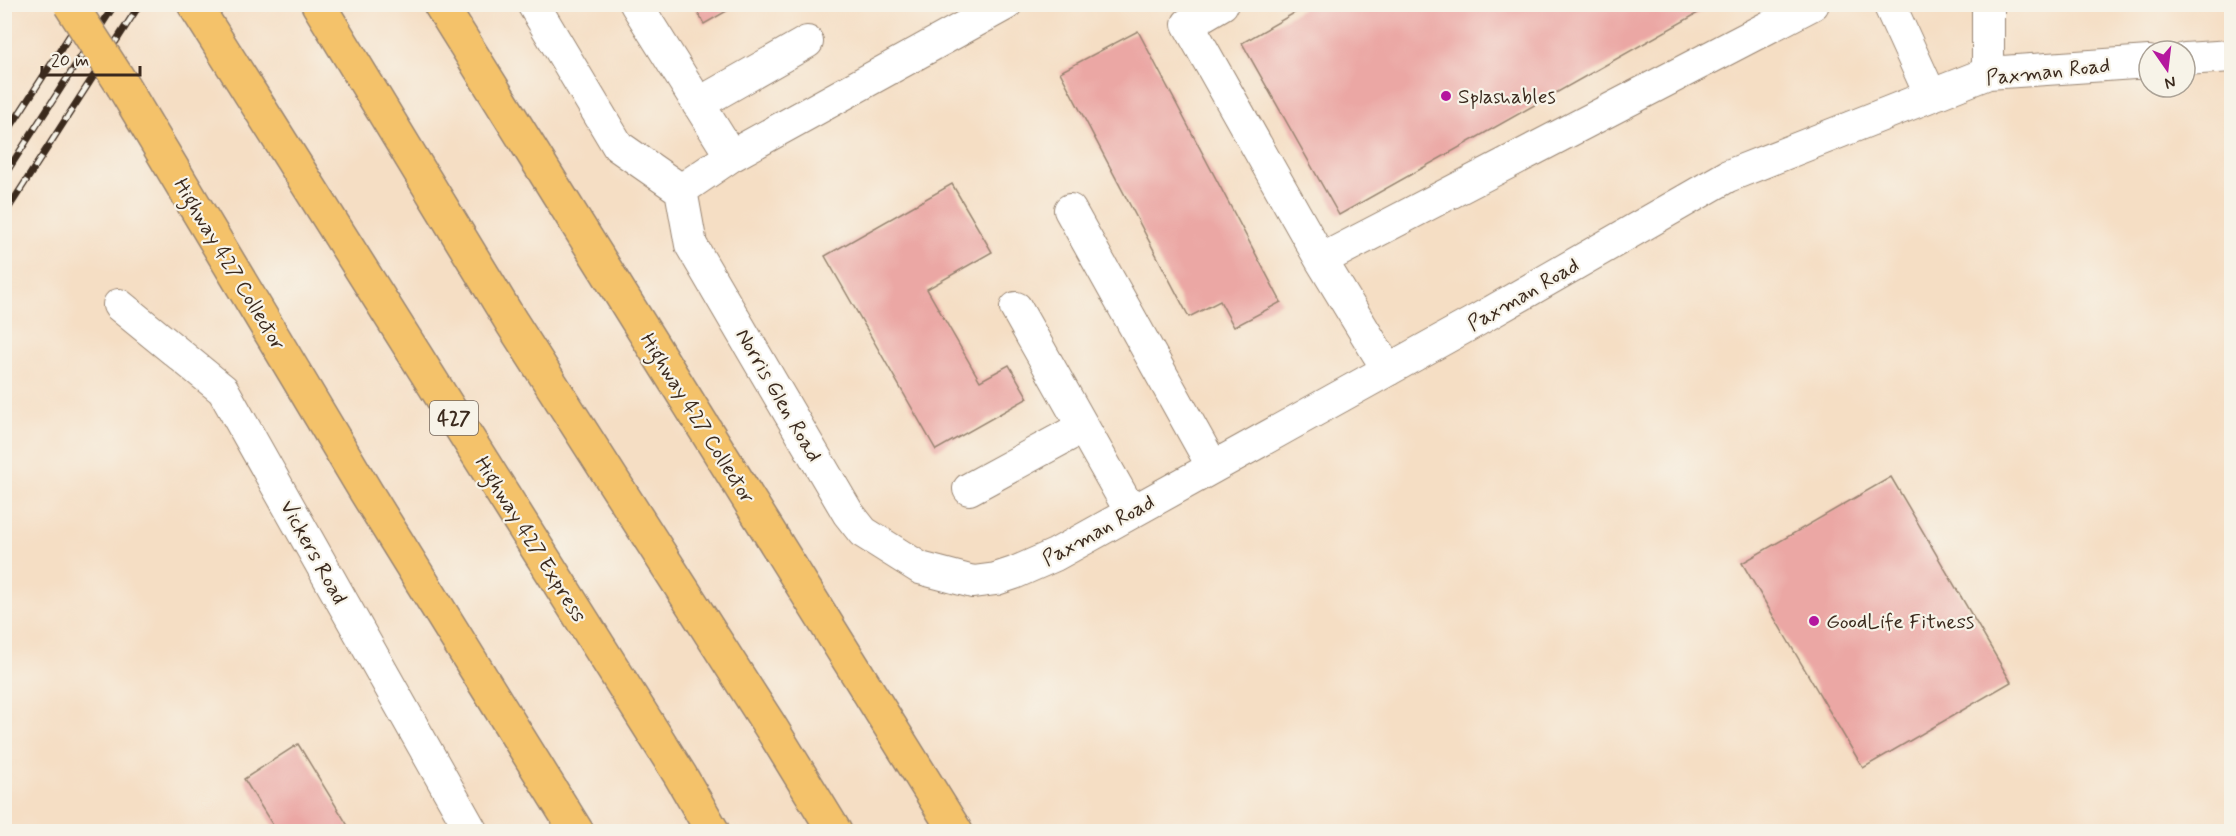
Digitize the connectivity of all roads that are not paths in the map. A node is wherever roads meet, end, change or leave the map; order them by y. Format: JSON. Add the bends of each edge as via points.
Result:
{"nodes":[{"id":1,"x":70,"y":4,"type":"edge"},
{"id":2,"x":194,"y":4,"type":"edge"},
{"id":3,"x":318,"y":4,"type":"edge"},
{"id":4,"x":440,"y":4,"type":"edge"},
{"id":5,"x":534,"y":4,"type":"edge"},
{"id":6,"x":636,"y":4,"type":"edge"},
{"id":7,"x":1006,"y":4,"type":"edge"},
{"id":8,"x":1222,"y":4,"type":"edge"},
{"id":9,"x":1813,"y":4,"type":"edge"},
{"id":10,"x":1889,"y":4,"type":"edge"},
{"id":11,"x":1989,"y":4,"type":"edge"},
{"id":12,"x":807,"y":42,"type":"dead end"},
{"id":13,"x":2232,"y":56,"type":"edge"},
{"id":14,"x":2197,"y":58,"type":"edge"},
{"id":15,"x":2137,"y":63,"type":"edge"},
{"id":16,"x":1988,"y":73,"type":"junction"},
{"id":17,"x":1931,"y":96,"type":"junction"},
{"id":18,"x":698,"y":104,"type":"junction"},
{"id":19,"x":731,"y":156,"type":"junction"},
{"id":20,"x":681,"y":190,"type":"junction"},
{"id":21,"x":1070,"y":210,"type":"dead end"},
{"id":22,"x":1321,"y":260,"type":"junction"},
{"id":23,"x":118,"y":305,"type":"dead end"},
{"id":24,"x":1016,"y":308,"type":"dead end"},
{"id":25,"x":1388,"y":370,"type":"junction"},
{"id":26,"x":1083,"y":427,"type":"junction"},
{"id":27,"x":1213,"y":467,"type":"junction"},
{"id":28,"x":969,"y":489,"type":"dead end"},
{"id":29,"x":1131,"y":512,"type":"junction"},
{"id":30,"x":920,"y":568,"type":"joint"},
{"id":31,"x":472,"y":831,"type":"edge"},
{"id":32,"x":577,"y":831,"type":"edge"},
{"id":33,"x":713,"y":831,"type":"edge"},
{"id":34,"x":835,"y":831,"type":"edge"},
{"id":35,"x":956,"y":831,"type":"edge"}],
"edges":[{"from":1,"to":32,"type":"highway","name":"Highway 427 Collector","bridge":true},
{"from":2,"to":33,"type":"highway","name":"Highway 427 Express","number":"427"},
{"from":3,"to":34,"type":"highway","via":[[512,323]]},
{"from":4,"to":35,"type":"highway","name":"Highway 427 Collector"},
{"from":5,"to":20,"type":"street","via":[[618,146]]},
{"from":6,"to":18,"type":"street"},
{"from":7,"to":19,"type":"street"},
{"from":8,"to":22,"type":"street","via":[[1188,24]]},
{"from":9,"to":22,"type":"street"},
{"from":10,"to":17,"type":"street"},
{"from":11,"to":16,"type":"street"},
{"from":12,"to":18,"type":"street"},
{"from":13,"to":14,"type":"street"},
{"from":15,"to":16,"type":"street","name":"Paxman Road"},
{"from":16,"to":17,"type":"street","name":"Paxman Road"},
{"from":17,"to":25,"type":"street","name":"Paxman Road","via":[[1728,176]]},
{"from":18,"to":19,"type":"street"},
{"from":19,"to":20,"type":"street"},
{"from":20,"to":30,"type":"street","name":"Norris Glen Road","via":[[691,245],[848,513],[863,532]]},
{"from":21,"to":27,"type":"street"},
{"from":22,"to":25,"type":"street"},
{"from":23,"to":31,"type":"street","name":"Vickers Road","via":[[223,390]]},
{"from":24,"to":26,"type":"street"},
{"from":25,"to":27,"type":"street","name":"Paxman Road"},
{"from":26,"to":28,"type":"street"},
{"from":26,"to":29,"type":"street"},
{"from":27,"to":29,"type":"street","name":"Paxman Road"},
{"from":29,"to":30,"type":"street","name":"Paxman Road","via":[[1055,555],[996,579],[973,582]]}]}
